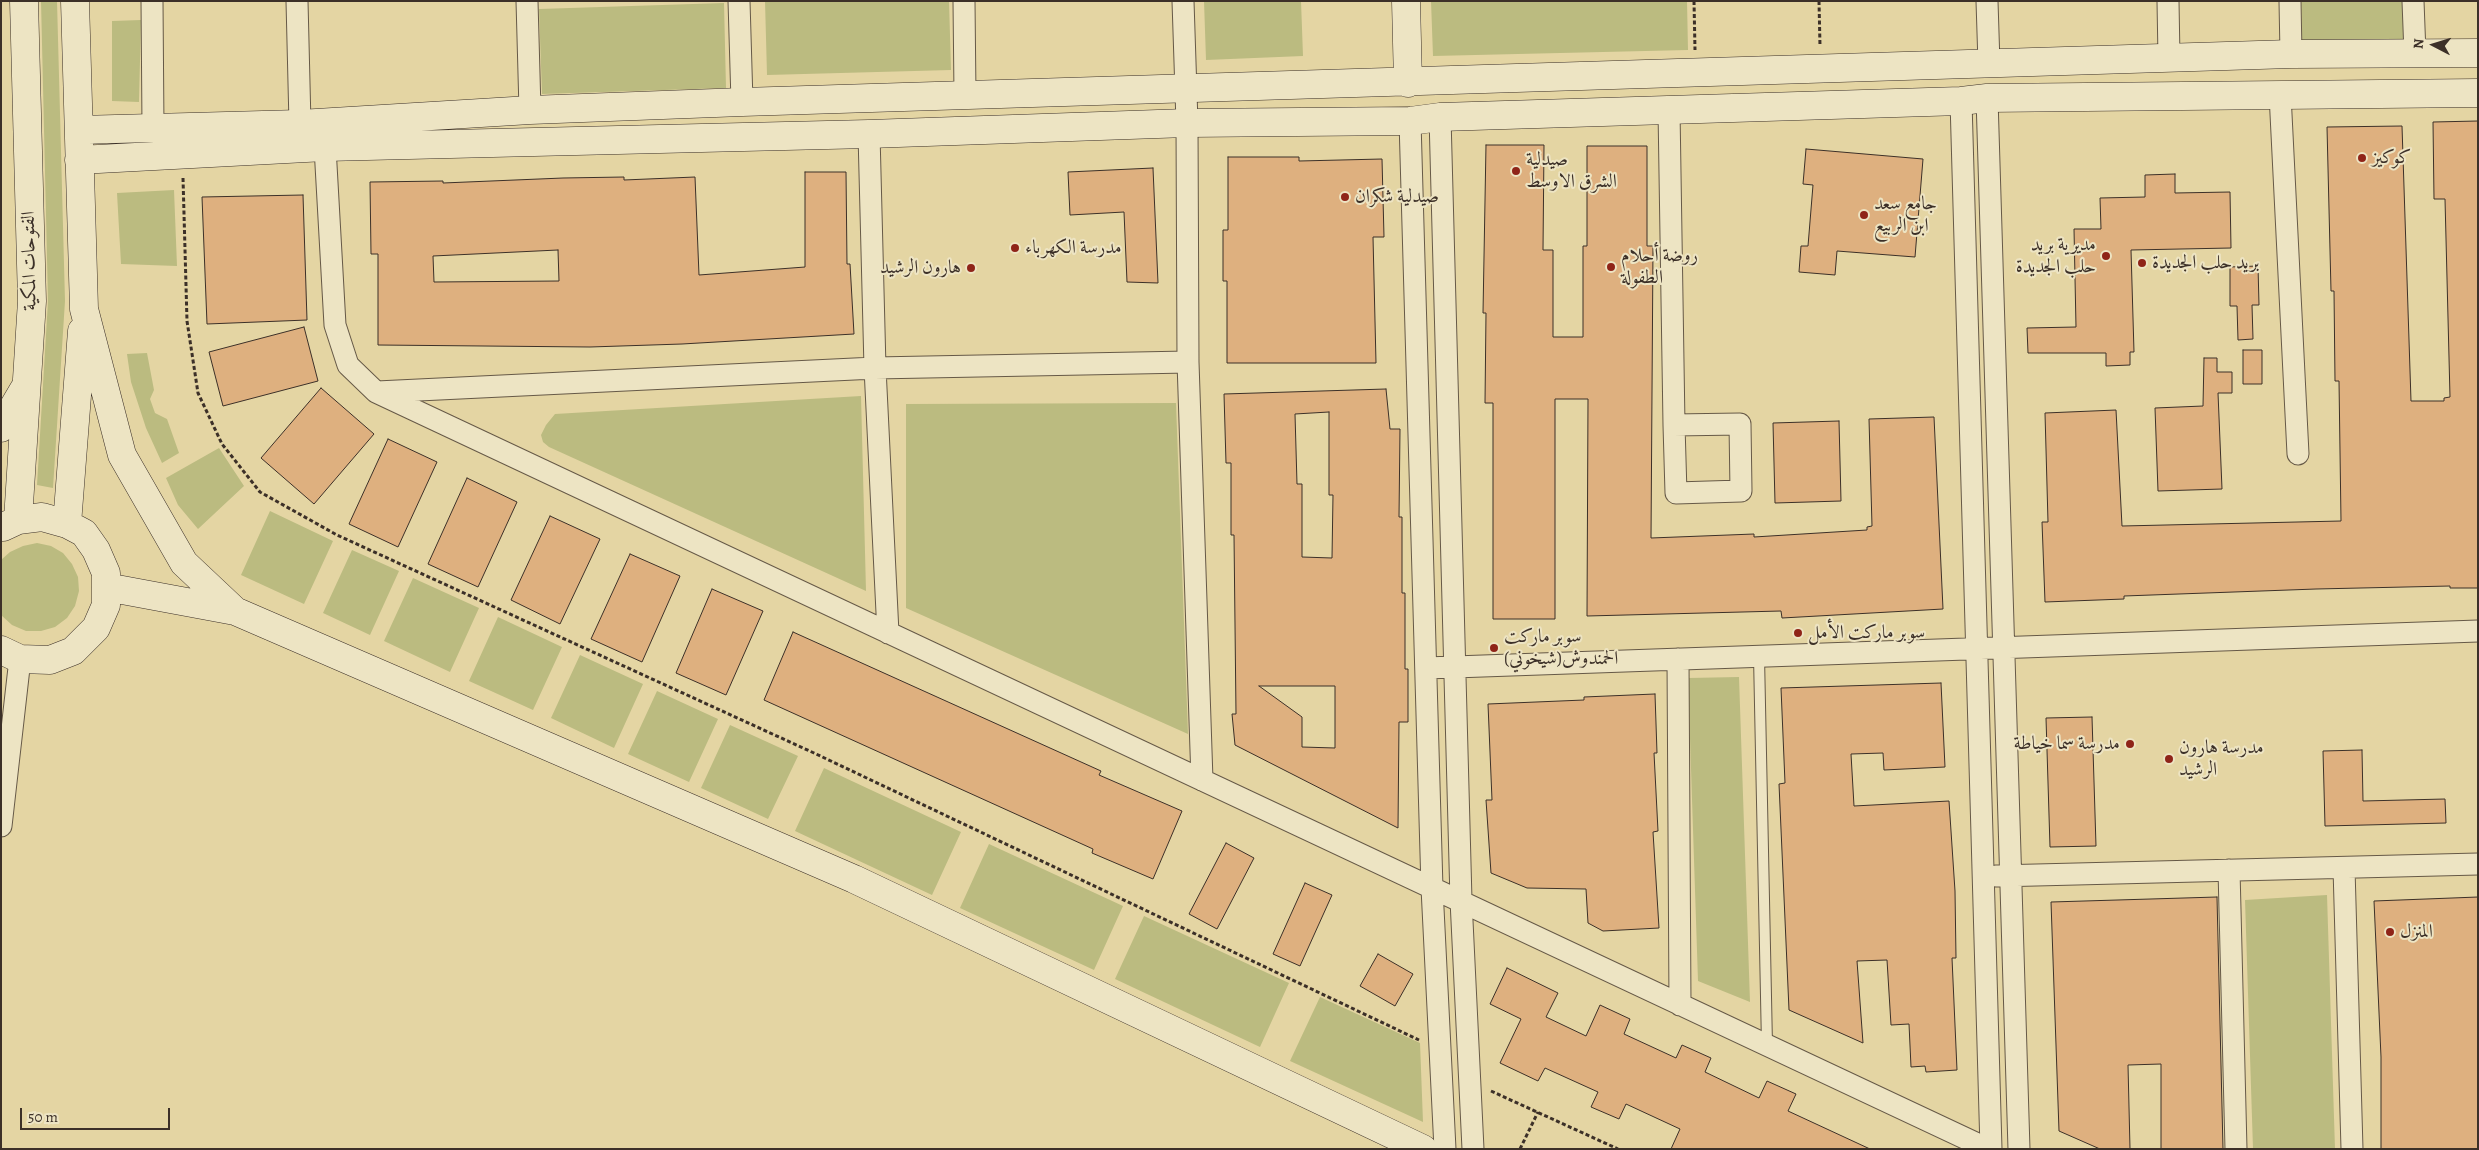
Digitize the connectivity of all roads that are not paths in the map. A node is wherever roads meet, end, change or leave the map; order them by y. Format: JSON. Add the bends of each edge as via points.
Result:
{"nodes":[{"id":1,"x":24,"y":1,"type":"edge"},
{"id":2,"x":75,"y":1,"type":"edge"},
{"id":3,"x":152,"y":1,"type":"edge"},
{"id":4,"x":297,"y":1,"type":"edge"},
{"id":5,"x":527,"y":1,"type":"edge"},
{"id":6,"x":739,"y":1,"type":"edge"},
{"id":7,"x":964,"y":1,"type":"edge"},
{"id":8,"x":1183,"y":1,"type":"edge"},
{"id":9,"x":1406,"y":1,"type":"edge"},
{"id":10,"x":1987,"y":1,"type":"edge"},
{"id":11,"x":2168,"y":1,"type":"edge"},
{"id":12,"x":2290,"y":1,"type":"edge"},
{"id":13,"x":2413,"y":1,"type":"edge"},
{"id":14,"x":2478,"y":53,"type":"edge"},
{"id":15,"x":2291,"y":54,"type":"junction"},
{"id":16,"x":2415,"y":54,"type":"junction"},
{"id":17,"x":2169,"y":58,"type":"junction"},
{"id":18,"x":1989,"y":64,"type":"junction"},
{"id":19,"x":1408,"y":83,"type":"junction"},
{"id":20,"x":1186,"y":90,"type":"junction"},
{"id":21,"x":2478,"y":93,"type":"edge"},
{"id":22,"x":2280,"y":94,"type":"junction"},
{"id":23,"x":965,"y":95,"type":"junction"},
{"id":24,"x":1974,"y":99,"type":"junction"},
{"id":25,"x":742,"y":102,"type":"junction"},
{"id":26,"x":530,"y":110,"type":"junction"},
{"id":27,"x":1670,"y":110,"type":"junction"},
{"id":28,"x":1440,"y":117,"type":"junction"},
{"id":29,"x":1410,"y":121,"type":"junction"},
{"id":30,"x":1187,"y":123,"type":"junction"},
{"id":31,"x":300,"y":124,"type":"junction"},
{"id":32,"x":153,"y":128,"type":"junction"},
{"id":33,"x":78,"y":130,"type":"junction"},
{"id":34,"x":869,"y":134,"type":"junction"},
{"id":35,"x":325,"y":147,"type":"junction"},
{"id":36,"x":79,"y":160,"type":"junction"},
{"id":37,"x":84,"y":309,"type":"junction"},
{"id":38,"x":1188,"y":362,"type":"junction"},
{"id":39,"x":875,"y":368,"type":"junction"},
{"id":40,"x":28,"y":383,"type":"junction"},
{"id":41,"x":376,"y":392,"type":"junction"},
{"id":42,"x":1674,"y":425,"type":"dead end"},
{"id":43,"x":1,"y":428,"type":"edge"},
{"id":44,"x":2298,"y":454,"type":"dead end"},
{"id":45,"x":9,"y":524,"type":"edge"},
{"id":46,"x":67,"y":524,"type":"junction"},
{"id":47,"x":106,"y":587,"type":"junction"},
{"id":48,"x":235,"y":611,"type":"junction"},
{"id":49,"x":2478,"y":631,"type":"edge"},
{"id":50,"x":888,"y":633,"type":"junction"},
{"id":51,"x":1977,"y":648,"type":"junction"},
{"id":52,"x":2005,"y":648,"type":"junction"},
{"id":53,"x":10,"y":654,"type":"edge"},
{"id":54,"x":1759,"y":656,"type":"junction"},
{"id":55,"x":1678,"y":659,"type":"junction"},
{"id":56,"x":1455,"y":667,"type":"junction"},
{"id":57,"x":1426,"y":668,"type":"junction"},
{"id":58,"x":1202,"y":780,"type":"junction"},
{"id":59,"x":1,"y":826,"type":"edge"},
{"id":60,"x":2478,"y":864,"type":"edge"},
{"id":61,"x":2344,"y":868,"type":"junction"},
{"id":62,"x":2229,"y":870,"type":"junction"},
{"id":63,"x":2011,"y":876,"type":"junction"},
{"id":64,"x":1984,"y":877,"type":"junction"},
{"id":65,"x":1432,"y":888,"type":"junction"},
{"id":66,"x":1461,"y":900,"type":"junction"},
{"id":67,"x":1680,"y":1005,"type":"junction"},
{"id":68,"x":1767,"y":1046,"type":"junction"},
{"id":69,"x":1423,"y":1149,"type":"edge"},
{"id":70,"x":1445,"y":1149,"type":"edge"},
{"id":71,"x":1474,"y":1149,"type":"edge"},
{"id":72,"x":1990,"y":1149,"type":"edge"},
{"id":73,"x":2019,"y":1149,"type":"edge"},
{"id":74,"x":2236,"y":1149,"type":"edge"},
{"id":75,"x":2352,"y":1149,"type":"edge"}],
"edges":[{"from":1,"to":40,"type":"street","name":"الفتوحات المكية","via":[[32,300]]},
{"from":2,"to":33,"type":"street"},
{"from":3,"to":32,"type":"street"},
{"from":4,"to":31,"type":"street"},
{"from":5,"to":26,"type":"street"},
{"from":6,"to":25,"type":"street"},
{"from":7,"to":23,"type":"street"},
{"from":8,"to":20,"type":"street"},
{"from":9,"to":19,"type":"street"},
{"from":10,"to":18,"type":"street"},
{"from":11,"to":17,"type":"street"},
{"from":12,"to":15,"type":"street"},
{"from":13,"to":16,"type":"street"},
{"from":14,"to":16,"type":"street"},
{"from":15,"to":16,"type":"street"},
{"from":15,"to":17,"type":"street"},
{"from":17,"to":18,"type":"street"},
{"from":18,"to":19,"type":"street"},
{"from":19,"to":20,"type":"street"},
{"from":20,"to":23,"type":"street"},
{"from":20,"to":30,"type":"street"},
{"from":21,"to":22,"type":"street"},
{"from":22,"to":24,"type":"street"},
{"from":22,"to":44,"type":"street"},
{"from":23,"to":25,"type":"street"},
{"from":24,"to":27,"type":"street"},
{"from":24,"to":51,"type":"street"},
{"from":24,"to":52,"type":"street"},
{"from":25,"to":26,"type":"street"},
{"from":26,"to":31,"type":"street"},
{"from":27,"to":28,"type":"street"},
{"from":27,"to":42,"type":"street"},
{"from":28,"to":29,"type":"street"},
{"from":28,"to":56,"type":"street"},
{"from":29,"to":30,"type":"street"},
{"from":29,"to":57,"type":"street"},
{"from":30,"to":34,"type":"street"},
{"from":30,"to":38,"type":"street"},
{"from":31,"to":32,"type":"street"},
{"from":31,"to":35,"type":"street"},
{"from":32,"to":33,"type":"street"},
{"from":33,"to":36,"type":"street"},
{"from":34,"to":35,"type":"street"},
{"from":34,"to":39,"type":"street"},
{"from":35,"to":36,"type":"street"},
{"from":35,"to":41,"type":"street","via":[[335,325],[348,365]]},
{"from":36,"to":37,"type":"street"},
{"from":37,"to":46,"type":"street"},
{"from":37,"to":48,"type":"street","via":[[122,455],[184,563]]},
{"from":38,"to":39,"type":"street"},
{"from":38,"to":58,"type":"street"},
{"from":39,"to":41,"type":"street"},
{"from":39,"to":50,"type":"street"},
{"from":40,"to":43,"type":"street"},
{"from":40,"to":45,"type":"street","name":"الفتوحات المكية"},
{"from":41,"to":50,"type":"street"},
{"from":45,"to":46,"type":"street","via":[[42,517]]},
{"from":46,"to":47,"type":"street","via":[[84,534],[96,550],[106,573]]},
{"from":47,"to":48,"type":"street"},
{"from":47,"to":53,"type":"street","via":[[106,605],[96,628],[73,651],[50,660]]},
{"from":48,"to":69,"type":"street","via":[[854,879]]},
{"from":49,"to":52,"type":"street"},
{"from":50,"to":58,"type":"street"},
{"from":51,"to":52,"type":"street"},
{"from":51,"to":54,"type":"street"},
{"from":51,"to":64,"type":"street"},
{"from":52,"to":63,"type":"street"},
{"from":53,"to":59,"type":"street"},
{"from":54,"to":55,"type":"street"},
{"from":54,"to":68,"type":"lane"},
{"from":55,"to":56,"type":"street"},
{"from":55,"to":67,"type":"street"},
{"from":56,"to":57,"type":"street"},
{"from":56,"to":66,"type":"street"},
{"from":57,"to":65,"type":"street"},
{"from":58,"to":65,"type":"street"},
{"from":60,"to":61,"type":"street"},
{"from":61,"to":62,"type":"street"},
{"from":61,"to":75,"type":"street"},
{"from":62,"to":63,"type":"street"},
{"from":62,"to":74,"type":"street"},
{"from":63,"to":64,"type":"street"},
{"from":63,"to":73,"type":"street"},
{"from":64,"to":72,"type":"street"},
{"from":65,"to":66,"type":"street"},
{"from":65,"to":70,"type":"street"},
{"from":66,"to":67,"type":"street"},
{"from":66,"to":71,"type":"street"},
{"from":67,"to":68,"type":"street"},
{"from":68,"to":72,"type":"street"}]}
